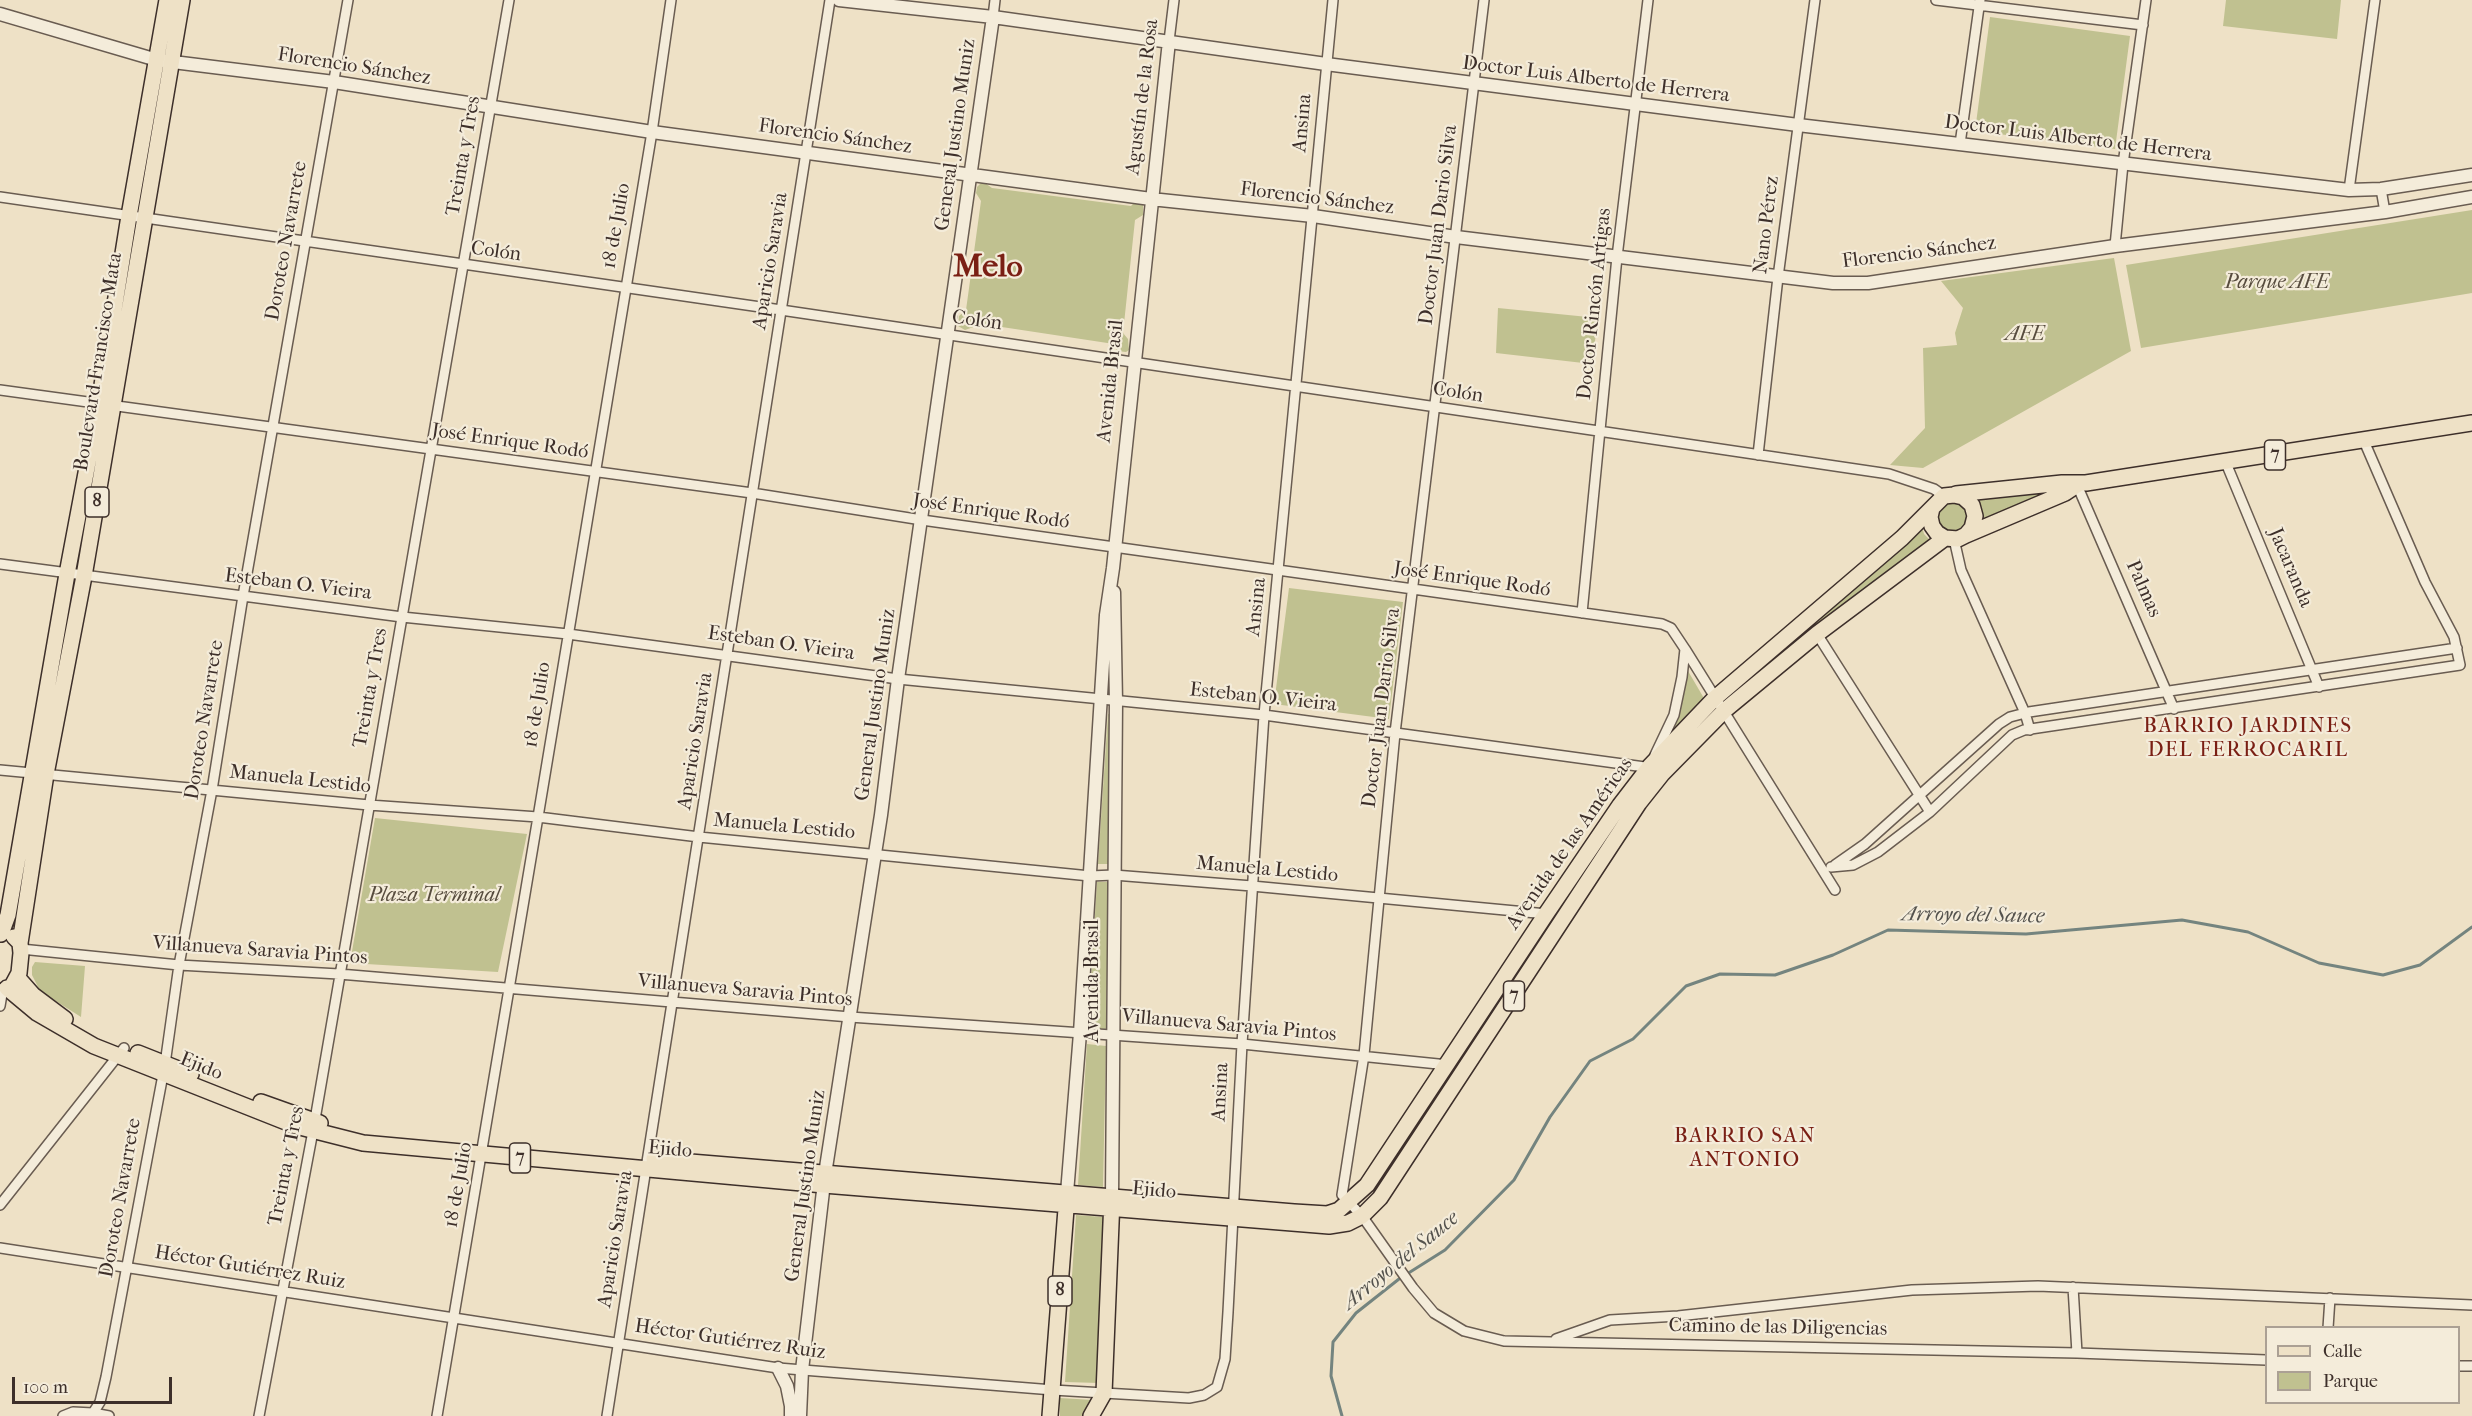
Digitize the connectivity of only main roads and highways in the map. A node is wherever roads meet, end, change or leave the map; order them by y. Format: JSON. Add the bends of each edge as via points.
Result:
{"nodes":[{"id":1,"x":168,"y":0,"type":"edge"},
{"id":2,"x":182,"y":0,"type":"edge"},
{"id":3,"x":164,"y":61,"type":"junction"},
{"id":4,"x":106,"y":405,"type":"junction"},
{"id":5,"x":2472,"y":423,"type":"edge"},
{"id":6,"x":2077,"y":485,"type":"junction"},
{"id":7,"x":1949,"y":495,"type":"junction"},
{"id":8,"x":1932,"y":508,"type":"junction"},
{"id":9,"x":1955,"y":537,"type":"junction"},
{"id":10,"x":1720,"y":704,"type":"junction"},
{"id":11,"x":1656,"y":770,"type":"junction"},
{"id":12,"x":39,"y":773,"type":"junction"},
{"id":13,"x":0,"y":934,"type":"edge"},
{"id":14,"x":20,"y":946,"type":"junction"},
{"id":15,"x":7,"y":986,"type":"edge"},
{"id":16,"x":1067,"y":1199,"type":"junction"},
{"id":17,"x":1112,"y":1202,"type":"junction"},
{"id":18,"x":1350,"y":1202,"type":"joint"},
{"id":19,"x":1232,"y":1212,"type":"junction"},
{"id":20,"x":1362,"y":1216,"type":"joint"},
{"id":21,"x":1050,"y":1416,"type":"edge"},
{"id":22,"x":1091,"y":1416,"type":"edge"}],
"edges":[{"from":1,"to":3,"type":"main road","name":"Boulevard Francisco Mata","number":"8"},
{"from":2,"to":3,"type":"main road","name":"Boulevard Francisco Mata","number":"8"},
{"from":3,"to":4,"type":"main road","name":"Boulevard Francisco Mata","number":"8"},
{"from":4,"to":12,"type":"main road","name":"Boulevard Francisco Mata","number":"8","via":[[67,574]]},
{"from":4,"to":12,"type":"main road","name":"Boulevard Francisco Mata","number":"8","via":[[84,576]]},
{"from":5,"to":6,"type":"main road","name":"Avenida de las Américas","number":"7"},
{"from":6,"to":7,"type":"main road","name":"Avenida de las Américas","number":"7","via":[[2062,483]]},
{"from":6,"to":9,"type":"main road","name":"Avenida de las Américas","number":"7"},
{"from":7,"to":8,"type":"main road","name":"Avenida de las Américas"},
{"from":7,"to":9,"type":"main road","via":[[1967,499],[1974,509],[1974,524]]},
{"from":8,"to":9,"type":"main road","via":[[1930,517],[1937,533]]},
{"from":8,"to":10,"type":"main road","name":"Avenida de las Américas","number":"7"},
{"from":9,"to":10,"type":"main road","name":"Avenida de las Américas","number":"7"},
{"from":10,"to":11,"type":"main road","name":"Avenida de las Américas","number":"7"},
{"from":11,"to":18,"type":"main road","name":"Avenida de las Américas","number":"7","via":[[1620,805],[1367,1185]]},
{"from":11,"to":20,"type":"main road","name":"Avenida de las Américas","number":"7","via":[[1639,803],[1462,1075],[1380,1198]]},
{"from":12,"to":13,"type":"main road","name":"Boulevard Francisco Mata","number":"8","via":[[8,915]]},
{"from":12,"to":14,"type":"main road","name":"Boulevard Francisco Mata","number":"8"},
{"from":13,"to":14,"type":"main road","via":[[13,935]]},
{"from":14,"to":15,"type":"main road","name":"Boulevard Francisco Mata"},
{"from":15,"to":16,"type":"main road","name":"Ejido","number":"7","via":[[33,995],[121,1052],[314,1126],[483,1150]]},
{"from":16,"to":17,"type":"main road","name":"Ejido","number":"7"},
{"from":16,"to":21,"type":"main road","name":"Avenida Brasil","number":"8"},
{"from":17,"to":19,"type":"main road","name":"Ejido","number":"7"},
{"from":17,"to":22,"type":"main road","name":"Avenida Brasil","via":[[1104,1393]]},
{"from":18,"to":19,"type":"main road","name":"Ejido","number":"7","via":[[1327,1214]]},
{"from":19,"to":20,"type":"main road","name":"Ejido","number":"7","via":[[1329,1226]]}]}
